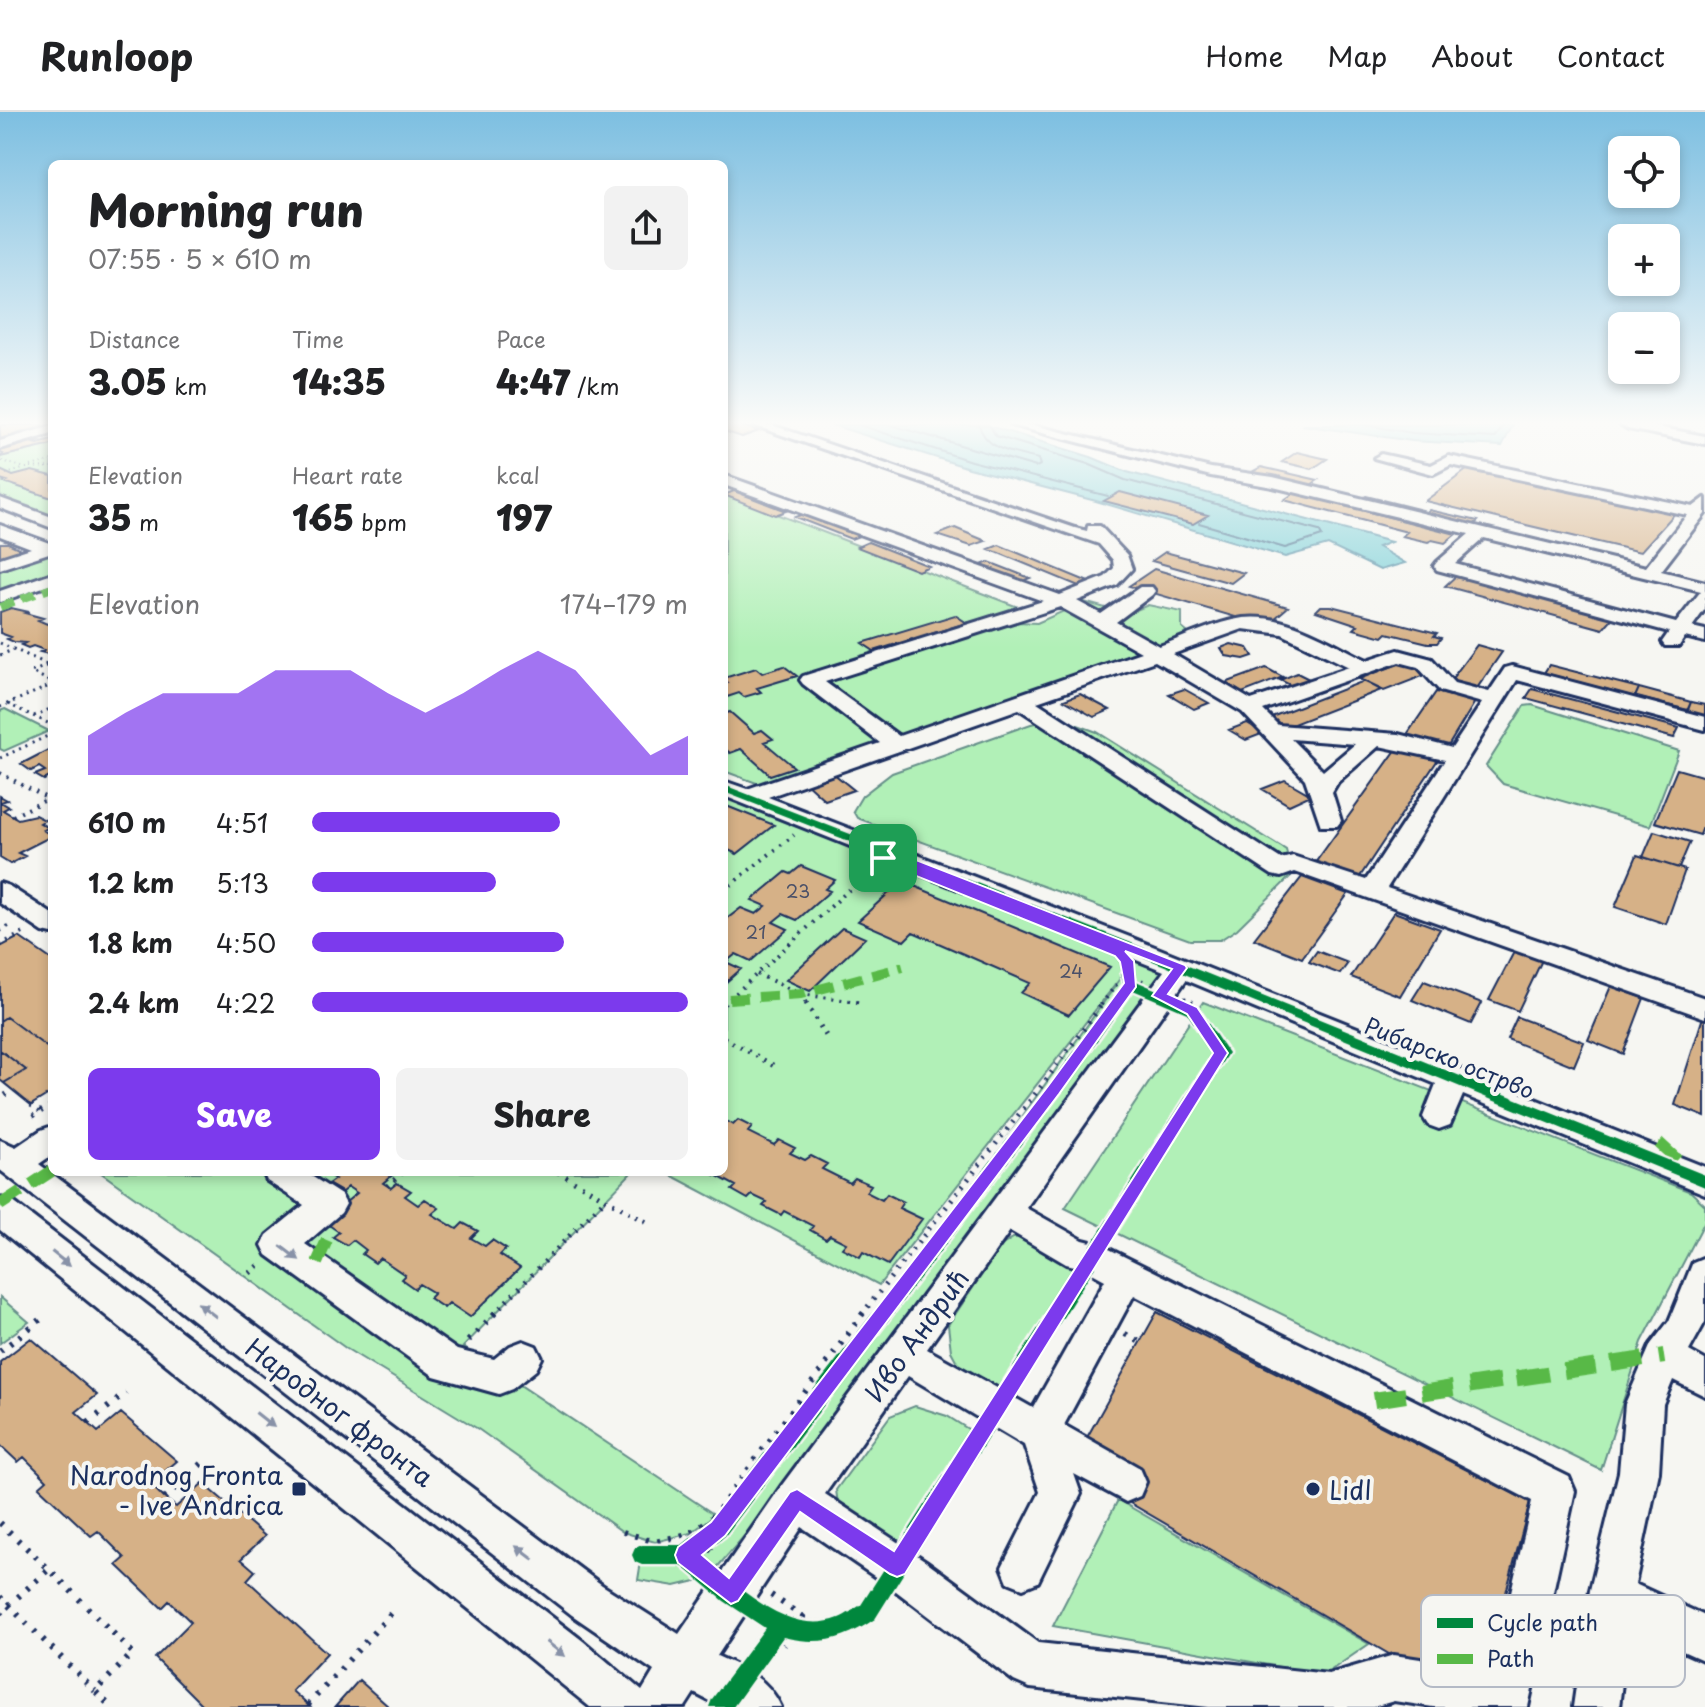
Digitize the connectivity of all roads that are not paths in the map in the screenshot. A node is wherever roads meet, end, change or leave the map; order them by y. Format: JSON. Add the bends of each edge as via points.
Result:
{"nodes":[{"id":1,"x":778,"y":499,"type":"edge"},
{"id":2,"x":990,"y":499,"type":"edge"},
{"id":3,"x":1346,"y":499,"type":"edge"},
{"id":4,"x":1657,"y":499,"type":"edge"},
{"id":5,"x":0,"y":503,"type":"edge"},
{"id":6,"x":1702,"y":508,"type":"edge"},
{"id":7,"x":48,"y":521,"type":"edge"},
{"id":8,"x":0,"y":530,"type":"edge"},
{"id":9,"x":1481,"y":532,"type":"junction"},
{"id":10,"x":1538,"y":546,"type":"junction"},
{"id":11,"x":0,"y":564,"type":"edge"},
{"id":12,"x":1650,"y":574,"type":"junction"},
{"id":13,"x":48,"y":579,"type":"edge"},
{"id":14,"x":1499,"y":581,"type":"junction"},
{"id":15,"x":1705,"y":587,"type":"edge"},
{"id":16,"x":1146,"y":591,"type":"dead end"},
{"id":17,"x":1705,"y":596,"type":"edge"},
{"id":18,"x":0,"y":597,"type":"edge"},
{"id":19,"x":1061,"y":601,"type":"junction"},
{"id":20,"x":1107,"y":624,"type":"junction"},
{"id":21,"x":1705,"y":636,"type":"edge"},
{"id":22,"x":1676,"y":637,"type":"junction"},
{"id":23,"x":1156,"y":655,"type":"junction"},
{"id":24,"x":1363,"y":666,"type":"junction"},
{"id":25,"x":1493,"y":700,"type":"junction"},
{"id":26,"x":1023,"y":702,"type":"junction"},
{"id":27,"x":1249,"y":708,"type":"junction"},
{"id":28,"x":1705,"y":724,"type":"edge"},
{"id":29,"x":1270,"y":731,"type":"junction"},
{"id":30,"x":1373,"y":740,"type":"junction"},
{"id":31,"x":897,"y":745,"type":"junction"},
{"id":32,"x":1456,"y":756,"type":"junction"},
{"id":33,"x":1322,"y":790,"type":"junction"},
{"id":34,"x":735,"y":792,"type":"edge"},
{"id":35,"x":1329,"y":821,"type":"dead end"},
{"id":36,"x":0,"y":891,"type":"edge"},
{"id":37,"x":1372,"y":891,"type":"junction"},
{"id":38,"x":48,"y":923,"type":"edge"},
{"id":39,"x":1181,"y":968,"type":"junction"},
{"id":40,"x":1705,"y":1008,"type":"edge"},
{"id":41,"x":1453,"y":1080,"type":"junction"},
{"id":42,"x":1439,"y":1117,"type":"dead end"},
{"id":43,"x":42,"y":1122,"type":"edge"},
{"id":44,"x":8,"y":1158,"type":"edge"},
{"id":45,"x":285,"y":1176,"type":"edge"},
{"id":46,"x":1705,"y":1181,"type":"edge"},
{"id":47,"x":0,"y":1211,"type":"edge"},
{"id":48,"x":1005,"y":1212,"type":"junction"},
{"id":49,"x":1705,"y":1272,"type":"edge"},
{"id":50,"x":1126,"y":1275,"type":"junction"},
{"id":51,"x":903,"y":1354,"type":"junction"},
{"id":52,"x":1664,"y":1356,"type":"junction"},
{"id":53,"x":523,"y":1358,"type":"dead end"},
{"id":54,"x":1705,"y":1379,"type":"edge"},
{"id":55,"x":1040,"y":1432,"type":"junction"},
{"id":56,"x":1126,"y":1482,"type":"dead end"},
{"id":57,"x":797,"y":1499,"type":"junction"},
{"id":58,"x":1023,"y":1567,"type":"dead end"},
{"id":59,"x":1532,"y":1595,"type":"edge"},
{"id":60,"x":1611,"y":1595,"type":"edge"},
{"id":61,"x":1685,"y":1630,"type":"edge"},
{"id":62,"x":1705,"y":1639,"type":"edge"},
{"id":63,"x":685,"y":1665,"type":"junction"},
{"id":64,"x":1421,"y":1682,"type":"edge"},
{"id":65,"x":1452,"y":1687,"type":"edge"},
{"id":66,"x":1512,"y":1687,"type":"edge"},
{"id":67,"x":1599,"y":1687,"type":"edge"},
{"id":68,"x":625,"y":1707,"type":"edge"},
{"id":69,"x":658,"y":1707,"type":"edge"},
{"id":70,"x":758,"y":1707,"type":"edge"},
{"id":71,"x":1596,"y":1707,"type":"edge"}],
"edges":[{"from":1,"to":19,"type":"street"},
{"from":2,"to":19,"type":"street","via":[[1100,535],[1121,559],[1123,569],[1111,581]]},
{"from":3,"to":9,"type":"street"},
{"from":4,"to":6,"type":"street"},
{"from":5,"to":7,"type":"street"},
{"from":6,"to":12,"type":"street"},
{"from":8,"to":11,"type":"street","via":[[47,548]]},
{"from":9,"to":10,"type":"street"},
{"from":9,"to":14,"type":"street","via":[[1443,566]]},
{"from":10,"to":12,"type":"street"},
{"from":10,"to":14,"type":"street"},
{"from":12,"to":15,"type":"street"},
{"from":13,"to":18,"type":"street"},
{"from":14,"to":22,"type":"street"},
{"from":16,"to":20,"type":"street","via":[[1115,610]]},
{"from":17,"to":22,"type":"street"},
{"from":19,"to":20,"type":"street"},
{"from":19,"to":31,"type":"street","via":[[810,680]]},
{"from":20,"to":23,"type":"street"},
{"from":21,"to":22,"type":"street"},
{"from":23,"to":24,"type":"street","via":[[1248,623],[1290,633]]},
{"from":23,"to":26,"type":"street"},
{"from":23,"to":27,"type":"street"},
{"from":24,"to":25,"type":"street","via":[[1409,657],[1431,667],[1447,687]]},
{"from":24,"to":27,"type":"street"},
{"from":25,"to":28,"type":"street","via":[[1512,672]]},
{"from":25,"to":32,"type":"street"},
{"from":26,"to":31,"type":"street"},
{"from":26,"to":37,"type":"street","via":[[1281,870],[1293,863]]},
{"from":27,"to":29,"type":"street"},
{"from":29,"to":30,"type":"street"},
{"from":29,"to":33,"type":"street","via":[[1316,777]]},
{"from":30,"to":32,"type":"street"},
{"from":30,"to":33,"type":"street"},
{"from":31,"to":34,"type":"street"},
{"from":32,"to":37,"type":"street"},
{"from":33,"to":35,"type":"street"},
{"from":34,"to":39,"type":"street","name":"Рибарско острво"},
{"from":36,"to":38,"type":"street"},
{"from":37,"to":40,"type":"street"},
{"from":39,"to":41,"type":"street","name":"Рибарско острво"},
{"from":39,"to":48,"type":"street","name":"Иво Андрић","via":[[1136,979]]},
{"from":41,"to":42,"type":"street"},
{"from":41,"to":46,"type":"street","name":"Рибарско острво"},
{"from":43,"to":44,"type":"street"},
{"from":63,"to":44,"type":"street","name":"Народног фронта","one_way":true,"via":[[587,1600]]},
{"from":45,"to":53,"type":"street","one_way":true,"via":[[329,1204],[279,1245],[447,1364],[499,1377]]},
{"from":47,"to":68,"type":"street","one_way":true},
{"from":48,"to":50,"type":"street"},
{"from":48,"to":51,"type":"street","name":"Иво Андрић"},
{"from":49,"to":52,"type":"street","via":[[1684,1329]]},
{"from":50,"to":55,"type":"street"},
{"from":50,"to":59,"type":"street","via":[[1216,1332],[1467,1458],[1555,1491]]},
{"from":51,"to":55,"type":"street"},
{"from":51,"to":57,"type":"street","name":"Иво Андрић"},
{"from":52,"to":54,"type":"street"},
{"from":52,"to":60,"type":"street","via":[[1644,1404],[1639,1472]]},
{"from":55,"to":56,"type":"street"},
{"from":55,"to":58,"type":"street","via":[[1061,1494]]},
{"from":57,"to":63,"type":"street","name":"Иво Андрић"},
{"from":57,"to":64,"type":"street","via":[[1030,1665],[1329,1697],[1394,1678]]},
{"from":61,"to":62,"type":"street"},
{"from":63,"to":69,"type":"street","name":"Иво Андрић"},
{"from":63,"to":70,"type":"street","name":"Народног фронта","via":[[733,1687]]},
{"from":65,"to":66,"type":"street","via":[[1510,1696]]},
{"from":67,"to":71,"type":"street"}]}
